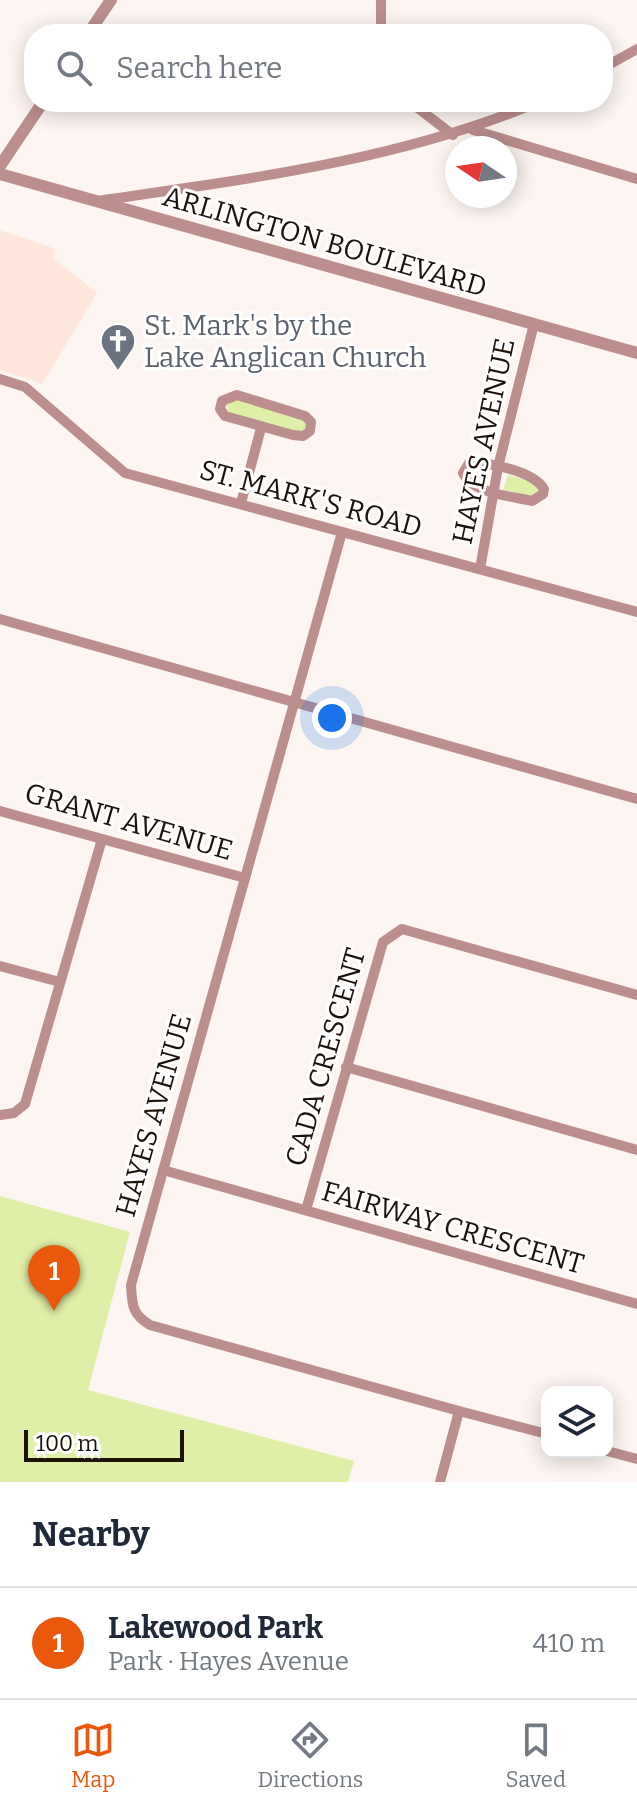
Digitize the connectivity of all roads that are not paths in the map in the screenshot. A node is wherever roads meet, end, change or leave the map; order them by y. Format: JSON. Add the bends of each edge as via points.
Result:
{"nodes":[{"id":1,"x":111,"y":0,"type":"edge"},
{"id":2,"x":381,"y":0,"type":"edge"},
{"id":3,"x":95,"y":24,"type":"edge"},
{"id":4,"x":381,"y":24,"type":"edge"},
{"id":5,"x":637,"y":49,"type":"edge"},
{"id":6,"x":613,"y":62,"type":"edge"},
{"id":7,"x":36,"y":112,"type":"edge"},
{"id":8,"x":423,"y":112,"type":"edge"},
{"id":9,"x":515,"y":112,"type":"edge"},
{"id":10,"x":473,"y":130,"type":"junction"},
{"id":11,"x":453,"y":135,"type":"junction"},
{"id":12,"x":0,"y":166,"type":"edge"},
{"id":13,"x":0,"y":174,"type":"edge"},
{"id":14,"x":637,"y":179,"type":"edge"},
{"id":15,"x":93,"y":202,"type":"junction"},
{"id":16,"x":534,"y":324,"type":"junction"},
{"id":17,"x":637,"y":353,"type":"edge"},
{"id":18,"x":0,"y":379,"type":"edge"},
{"id":19,"x":261,"y":428,"type":"junction"},
{"id":20,"x":498,"y":467,"type":"junction"},
{"id":21,"x":495,"y":492,"type":"junction"},
{"id":22,"x":241,"y":503,"type":"junction"},
{"id":23,"x":342,"y":532,"type":"junction"},
{"id":24,"x":480,"y":569,"type":"junction"},
{"id":25,"x":637,"y":612,"type":"edge"},
{"id":26,"x":0,"y":619,"type":"edge"},
{"id":27,"x":293,"y":704,"type":"junction"},
{"id":28,"x":637,"y":799,"type":"edge"},
{"id":29,"x":0,"y":811,"type":"edge"},
{"id":30,"x":102,"y":839,"type":"junction"},
{"id":31,"x":245,"y":878,"type":"junction"},
{"id":32,"x":0,"y":966,"type":"edge"},
{"id":33,"x":60,"y":982,"type":"junction"},
{"id":34,"x":637,"y":995,"type":"edge"},
{"id":35,"x":346,"y":1067,"type":"junction"},
{"id":36,"x":0,"y":1115,"type":"edge"},
{"id":37,"x":637,"y":1150,"type":"edge"},
{"id":38,"x":163,"y":1170,"type":"junction"},
{"id":39,"x":306,"y":1210,"type":"junction"},
{"id":40,"x":637,"y":1304,"type":"edge"},
{"id":41,"x":459,"y":1411,"type":"junction"},
{"id":42,"x":541,"y":1432,"type":"edge"},
{"id":43,"x":613,"y":1453,"type":"edge"},
{"id":44,"x":637,"y":1459,"type":"edge"},
{"id":45,"x":440,"y":1482,"type":"edge"}],
"edges":[{"from":1,"to":3,"type":"street"},
{"from":2,"to":4,"type":"street"},
{"from":5,"to":6,"type":"street"},
{"from":7,"to":12,"type":"street"},
{"from":8,"to":11,"type":"street"},
{"from":9,"to":10,"type":"street"},
{"from":10,"to":11,"type":"street"},
{"from":10,"to":14,"type":"street"},
{"from":11,"to":15,"type":"street","via":[[336,165]]},
{"from":13,"to":15,"type":"street","name":"ARLINGTON BOULEVARD"},
{"from":15,"to":16,"type":"street","name":"ARLINGTON BOULEVARD"},
{"from":16,"to":17,"type":"street","name":"ARLINGTON BOULEVARD"},
{"from":16,"to":20,"type":"street","name":"HAYES AVENUE"},
{"from":18,"to":22,"type":"street","name":"ST. MARK'S ROAD","via":[[25,387],[125,473]]},
{"from":19,"to":19,"type":"street","via":[[303,436],[311,425],[301,414],[237,395],[222,401],[222,414]]},
{"from":19,"to":22,"type":"street"},
{"from":20,"to":21,"type":"street","name":"HAYES AVENUE"},
{"from":20,"to":21,"type":"street","via":[[469,463],[463,473],[471,483]]},
{"from":20,"to":21,"type":"street","via":[[535,479],[544,489],[540,500],[532,501]]},
{"from":21,"to":24,"type":"street","name":"HAYES AVENUE"},
{"from":22,"to":23,"type":"street","name":"ST. MARK'S ROAD"},
{"from":23,"to":24,"type":"street","name":"ST. MARK'S ROAD"},
{"from":23,"to":27,"type":"street","name":"HAYES AVENUE"},
{"from":24,"to":25,"type":"street","name":"ST. MARK'S ROAD"},
{"from":26,"to":27,"type":"street"},
{"from":27,"to":28,"type":"street"},
{"from":27,"to":31,"type":"street","name":"HAYES AVENUE"},
{"from":29,"to":30,"type":"street","name":"GRANT AVENUE"},
{"from":30,"to":31,"type":"street","name":"GRANT AVENUE"},
{"from":30,"to":33,"type":"street"},
{"from":31,"to":38,"type":"street","name":"HAYES AVENUE"},
{"from":32,"to":33,"type":"street"},
{"from":33,"to":36,"type":"street","via":[[25,1104]]},
{"from":34,"to":35,"type":"street","name":"CADA CRESCENT","via":[[402,929],[383,942]]},
{"from":35,"to":37,"type":"street"},
{"from":35,"to":39,"type":"street","name":"CADA CRESCENT"},
{"from":38,"to":39,"type":"street","name":"FAIRWAY CRESCENT"},
{"from":38,"to":41,"type":"street","name":"HAYES AVENUE","via":[[131,1285],[136,1317]]},
{"from":39,"to":40,"type":"street","name":"FAIRWAY CRESCENT"},
{"from":41,"to":42,"type":"street"},
{"from":41,"to":45,"type":"street"},
{"from":43,"to":44,"type":"street"}]}
